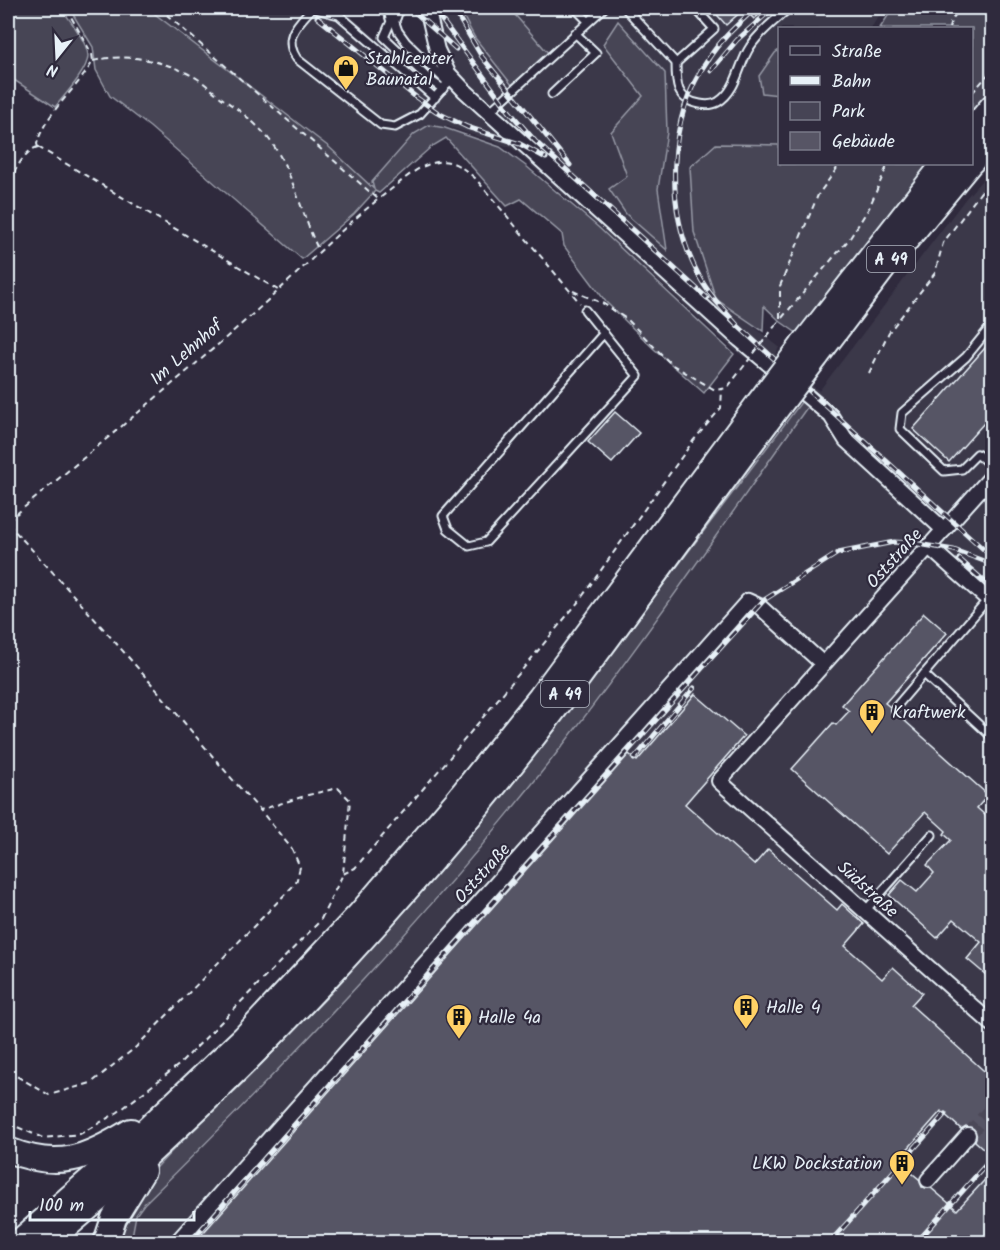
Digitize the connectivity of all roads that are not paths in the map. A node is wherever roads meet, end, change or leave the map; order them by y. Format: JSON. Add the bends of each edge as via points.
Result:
{"nodes":[{"id":1,"x":312,"y":8,"type":"edge"},
{"id":2,"x":381,"y":8,"type":"edge"},
{"id":3,"x":427,"y":8,"type":"edge"},
{"id":4,"x":575,"y":8,"type":"edge"},
{"id":5,"x":604,"y":8,"type":"edge"},
{"id":6,"x":625,"y":8,"type":"edge"},
{"id":7,"x":695,"y":8,"type":"edge"},
{"id":8,"x":789,"y":8,"type":"edge"},
{"id":9,"x":394,"y":12,"type":"edge"},
{"id":10,"x":588,"y":21,"type":"junction"},
{"id":11,"x":575,"y":33,"type":"junction"},
{"id":12,"x":676,"y":63,"type":"junction"},
{"id":13,"x":448,"y":83,"type":"junction"},
{"id":14,"x":552,"y":94,"type":"dead end"},
{"id":15,"x":435,"y":98,"type":"junction"},
{"id":16,"x":993,"y":107,"type":"edge"},
{"id":17,"x":488,"y":113,"type":"junction"},
{"id":18,"x":973,"y":130,"type":"edge"},
{"id":19,"x":993,"y":136,"type":"edge"},
{"id":20,"x":973,"y":159,"type":"edge"},
{"id":21,"x":943,"y":165,"type":"edge"},
{"id":22,"x":968,"y":165,"type":"edge"},
{"id":23,"x":585,"y":310,"type":"road end"},
{"id":24,"x":993,"y":325,"type":"edge"},
{"id":25,"x":604,"y":333,"type":"junction"},
{"id":26,"x":809,"y":351,"type":"junction"},
{"id":27,"x":993,"y":466,"type":"edge"},
{"id":28,"x":993,"y":476,"type":"edge"},
{"id":29,"x":944,"y":530,"type":"junction"},
{"id":30,"x":928,"y":546,"type":"junction"},
{"id":31,"x":990,"y":601,"type":"edge"},
{"id":32,"x":823,"y":664,"type":"junction"},
{"id":33,"x":924,"y":674,"type":"junction"},
{"id":34,"x":895,"y":708,"type":"dead end"},
{"id":35,"x":993,"y":737,"type":"edge"},
{"id":36,"x":720,"y":781,"type":"joint"},
{"id":37,"x":932,"y":835,"type":"dead end"},
{"id":38,"x":866,"y":911,"type":"junction"},
{"id":39,"x":993,"y":1024,"type":"edge"},
{"id":40,"x":184,"y":1107,"type":"junction"},
{"id":41,"x":968,"y":1135,"type":"tunnel mouth"},
{"id":42,"x":8,"y":1150,"type":"edge"},
{"id":43,"x":928,"y":1180,"type":"dead end"},
{"id":44,"x":19,"y":1242,"type":"edge"},
{"id":45,"x":48,"y":1242,"type":"edge"},
{"id":46,"x":106,"y":1242,"type":"edge"},
{"id":47,"x":177,"y":1242,"type":"edge"}],
"edges":[{"from":1,"to":15,"type":"lane","via":[[339,15]]},
{"from":1,"to":15,"type":"lane","via":[[292,34],[292,51],[381,125],[395,127],[420,114]]},
{"from":2,"to":9,"type":"lane"},
{"from":3,"to":13,"type":"street"},
{"from":4,"to":10,"type":"lane"},
{"from":5,"to":10,"type":"lane"},
{"from":6,"to":12,"type":"lane"},
{"from":7,"to":12,"type":"lane","via":[[714,29]]},
{"from":8,"to":12,"type":"lane","via":[[749,48],[736,79],[718,102],[691,103],[679,93]]},
{"from":9,"to":13,"type":"lane","via":[[398,31],[406,42]]},
{"from":9,"to":13,"type":"lane","via":[[384,37],[423,74]]},
{"from":10,"to":11,"type":"lane"},
{"from":11,"to":14,"type":"lane","via":[[596,53]]},
{"from":11,"to":17,"type":"lane"},
{"from":13,"to":15,"type":"lane"},
{"from":13,"to":17,"type":"street"},
{"from":16,"to":18,"type":"highway"},
{"from":17,"to":29,"type":"street","via":[[740,340],[831,416],[846,440]]},
{"from":19,"to":20,"type":"highway","number":"A 49"},
{"from":21,"to":26,"type":"highway","number":"A 49"},
{"from":22,"to":26,"type":"highway","number":"A 49"},
{"from":23,"to":25,"type":"lane"},
{"from":24,"to":27,"type":"lane","via":[[966,357],[902,413],[900,429],[944,471],[962,469],[977,454]]},
{"from":25,"to":25,"type":"lane","via":[[443,516],[448,529],[469,546],[486,542],[638,376]]},
{"from":26,"to":40,"type":"highway","number":"A 49","bridge":true,"via":[[456,802]]},
{"from":28,"to":29,"type":"street","name":"Oststraße"},
{"from":29,"to":30,"type":"street","name":"Oststraße"},
{"from":30,"to":31,"type":"street"},
{"from":30,"to":32,"type":"street","name":"Oststraße"},
{"from":31,"to":33,"type":"lane"},
{"from":32,"to":36,"type":"street","name":"Oststraße"},
{"from":32,"to":47,"type":"street","name":"Oststraße","via":[[759,606],[748,601]]},
{"from":33,"to":34,"type":"lane"},
{"from":33,"to":35,"type":"lane"},
{"from":36,"to":38,"type":"street","name":"Südstraße"},
{"from":37,"to":38,"type":"lane"},
{"from":38,"to":39,"type":"street","name":"Südstraße"},
{"from":40,"to":42,"type":"highway","via":[[75,1159],[42,1161]]},
{"from":40,"to":44,"type":"highway","number":"A 49","via":[[136,1140]]},
{"from":40,"to":45,"type":"highway","number":"A 49"},
{"from":40,"to":46,"type":"highway","via":[[126,1197]]},
{"from":41,"to":43,"type":"street"}]}
